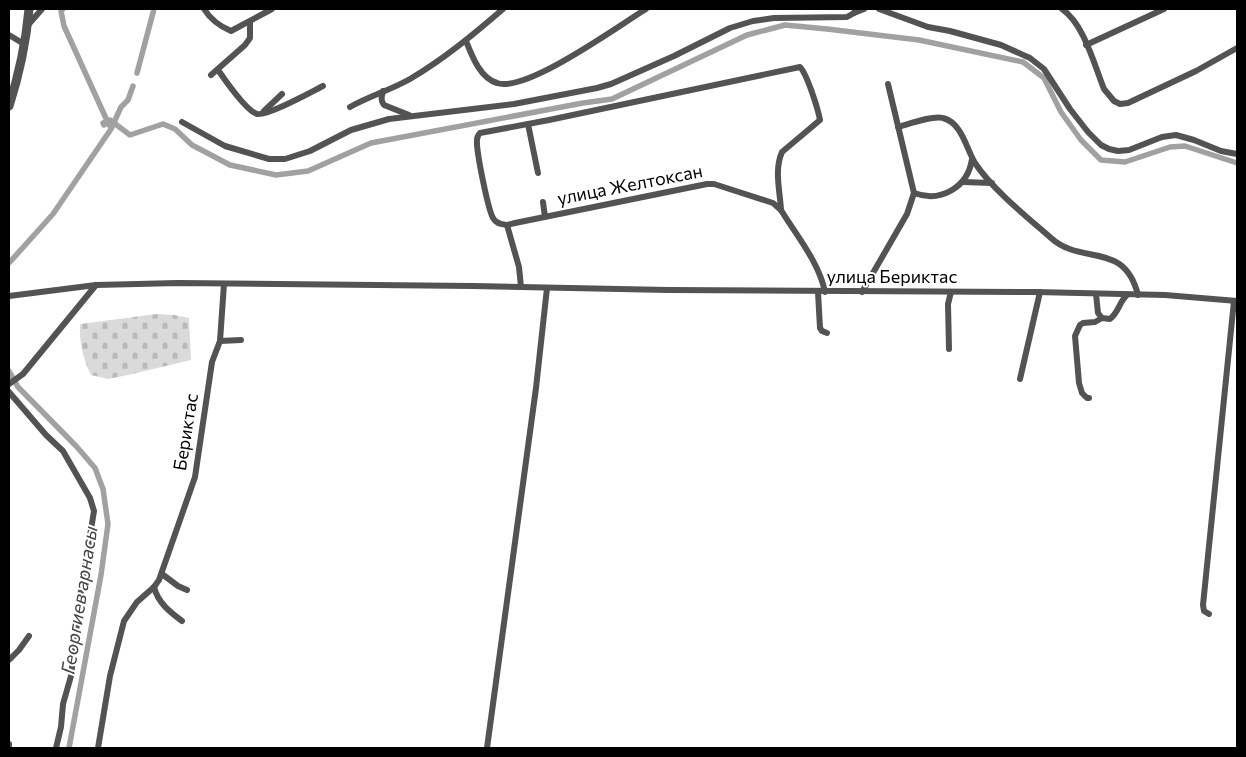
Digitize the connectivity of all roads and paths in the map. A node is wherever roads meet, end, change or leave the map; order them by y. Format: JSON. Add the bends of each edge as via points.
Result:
{"nodes":[{"id":1,"x":29,"y":9,"type":"edge"},
{"id":2,"x":42,"y":9,"type":"edge"},
{"id":3,"x":204,"y":9,"type":"edge"},
{"id":4,"x":272,"y":9,"type":"edge"},
{"id":5,"x":503,"y":9,"type":"edge"},
{"id":6,"x":646,"y":9,"type":"edge"},
{"id":7,"x":864,"y":9,"type":"edge"},
{"id":8,"x":879,"y":9,"type":"edge"},
{"id":9,"x":1062,"y":9,"type":"edge"},
{"id":10,"x":1164,"y":9,"type":"edge"},
{"id":11,"x":855,"y":11,"type":"edge"},
{"id":12,"x":250,"y":22,"type":"junction"},
{"id":13,"x":28,"y":25,"type":"junction"},
{"id":14,"x":9,"y":35,"type":"edge"},
{"id":15,"x":466,"y":41,"type":"junction"},
{"id":16,"x":24,"y":44,"type":"junction"},
{"id":17,"x":1086,"y":45,"type":"junction"},
{"id":18,"x":1237,"y":48,"type":"edge"},
{"id":19,"x":218,"y":70,"type":"junction"},
{"id":20,"x":211,"y":75,"type":"dead end"},
{"id":21,"x":888,"y":84,"type":"dead end"},
{"id":22,"x":322,"y":86,"type":"dead end"},
{"id":23,"x":383,"y":91,"type":"junction"},
{"id":24,"x":282,"y":94,"type":"dead end"},
{"id":25,"x":9,"y":106,"type":"edge"},
{"id":26,"x":350,"y":107,"type":"dead end"},
{"id":27,"x":260,"y":114,"type":"junction"},
{"id":28,"x":413,"y":116,"type":"junction"},
{"id":29,"x":182,"y":122,"type":"dead end"},
{"id":30,"x":528,"y":124,"type":"junction"},
{"id":31,"x":898,"y":127,"type":"junction"},
{"id":32,"x":1237,"y":154,"type":"edge"},
{"id":33,"x":972,"y":159,"type":"junction"},
{"id":34,"x":538,"y":173,"type":"dead end"},
{"id":35,"x":963,"y":182,"type":"junction"},
{"id":36,"x":992,"y":183,"type":"junction"},
{"id":37,"x":914,"y":193,"type":"junction"},
{"id":38,"x":543,"y":202,"type":"dead end"},
{"id":39,"x":781,"y":210,"type":"junction"},
{"id":40,"x":545,"y":216,"type":"junction"},
{"id":41,"x":507,"y":226,"type":"junction"},
{"id":42,"x":224,"y":284,"type":"junction"},
{"id":43,"x":96,"y":285,"type":"junction"},
{"id":44,"x":521,"y":287,"type":"junction"},
{"id":45,"x":547,"y":288,"type":"junction"},
{"id":46,"x":821,"y":292,"type":"junction"},
{"id":47,"x":862,"y":292,"type":"junction"},
{"id":48,"x":951,"y":292,"type":"junction"},
{"id":49,"x":1040,"y":292,"type":"junction"},
{"id":50,"x":1096,"y":294,"type":"junction"},
{"id":51,"x":1127,"y":295,"type":"junction"},
{"id":52,"x":1138,"y":295,"type":"junction"},
{"id":53,"x":9,"y":296,"type":"edge"},
{"id":54,"x":1236,"y":301,"type":"edge"},
{"id":55,"x":1102,"y":318,"type":"junction"},
{"id":56,"x":827,"y":333,"type":"dead end"},
{"id":57,"x":241,"y":340,"type":"dead end"},
{"id":58,"x":220,"y":341,"type":"junction"},
{"id":59,"x":949,"y":349,"type":"dead end"},
{"id":60,"x":1020,"y":379,"type":"dead end"},
{"id":61,"x":9,"y":384,"type":"edge"},
{"id":62,"x":9,"y":392,"type":"edge"},
{"id":63,"x":1089,"y":398,"type":"dead end"},
{"id":64,"x":160,"y":577,"type":"junction"},
{"id":65,"x":154,"y":587,"type":"junction"},
{"id":66,"x":186,"y":590,"type":"dead end"},
{"id":67,"x":1209,"y":614,"type":"dead end"},
{"id":68,"x":182,"y":621,"type":"dead end"},
{"id":69,"x":28,"y":636,"type":"dead end"},
{"id":70,"x":9,"y":660,"type":"edge"},
{"id":71,"x":9,"y":744,"type":"edge"},
{"id":72,"x":9,"y":748,"type":"edge"},
{"id":73,"x":56,"y":748,"type":"edge"},
{"id":74,"x":98,"y":748,"type":"edge"},
{"id":75,"x":488,"y":748,"type":"edge"}],
"edges":[{"from":1,"to":13,"type":"street"},
{"from":2,"to":13,"type":"street"},
{"from":3,"to":12,"type":"street","via":[[211,19],[231,31]]},
{"from":4,"to":12,"type":"street"},
{"from":5,"to":15,"type":"street"},
{"from":6,"to":15,"type":"street","via":[[569,58],[541,73],[506,85],[488,78]]},
{"from":7,"to":11,"type":"street"},
{"from":8,"to":32,"type":"street","via":[[1001,45],[1030,58],[1050,77],[1070,109],[1101,146],[1118,152],[1162,137],[1176,136]]},
{"from":9,"to":17,"type":"street","via":[[1070,14]]},
{"from":10,"to":17,"type":"street"},
{"from":11,"to":28,"type":"street","via":[[847,17],[837,18],[753,21],[730,28],[641,72],[597,88],[514,104]]},
{"from":12,"to":19,"type":"street","via":[[250,38]]},
{"from":13,"to":16,"type":"street"},
{"from":14,"to":16,"type":"street"},
{"from":15,"to":23,"type":"street","via":[[410,79]]},
{"from":16,"to":25,"type":"street"},
{"from":17,"to":18,"type":"street","via":[[1104,89],[1120,104],[1136,100]]},
{"from":19,"to":20,"type":"street"},
{"from":19,"to":27,"type":"street","via":[[239,98],[253,112]]},
{"from":21,"to":31,"type":"street"},
{"from":22,"to":27,"type":"street"},
{"from":23,"to":26,"type":"street"},
{"from":23,"to":28,"type":"street","via":[[384,105]]},
{"from":24,"to":27,"type":"street"},
{"from":28,"to":29,"type":"street","via":[[350,130],[310,151],[285,159],[269,159],[225,146]]},
{"from":30,"to":34,"type":"street"},
{"from":30,"to":39,"type":"street","via":[[800,67],[820,120],[782,152],[778,166]]},
{"from":30,"to":41,"type":"street","via":[[480,133],[476,138],[490,210],[498,223]]},
{"from":31,"to":33,"type":"street","via":[[942,117],[958,129]]},
{"from":31,"to":37,"type":"street"},
{"from":33,"to":35,"type":"street"},
{"from":33,"to":36,"type":"street"},
{"from":35,"to":36,"type":"street"},
{"from":35,"to":37,"type":"street","via":[[942,195],[930,197]]},
{"from":36,"to":52,"type":"street","via":[[1053,240],[1067,248],[1110,258],[1120,264],[1133,280]]},
{"from":37,"to":47,"type":"street","via":[[906,214]]},
{"from":38,"to":40,"type":"street"},
{"from":39,"to":40,"type":"street","name":"улица Желтоксан","via":[[773,204],[707,184]]},
{"from":39,"to":46,"type":"street","via":[[816,266],[822,279]]},
{"from":40,"to":41,"type":"street","name":"улица Желтоксан"},
{"from":41,"to":44,"type":"street"},
{"from":42,"to":43,"type":"street","name":"улица Бериктас"},
{"from":42,"to":44,"type":"street","name":"улица Бериктас"},
{"from":42,"to":58,"type":"street","name":"Бериктас"},
{"from":43,"to":53,"type":"street","name":"улица Бериктас"},
{"from":43,"to":61,"type":"street","via":[[23,374]]},
{"from":44,"to":45,"type":"street","name":"улица Бериктас"},
{"from":45,"to":46,"type":"street","name":"улица Бериктас"},
{"from":45,"to":75,"type":"street"},
{"from":46,"to":47,"type":"street","name":"улица Бериктас"},
{"from":46,"to":56,"type":"street","via":[[820,328]]},
{"from":47,"to":48,"type":"street","name":"улица Бериктас"},
{"from":48,"to":49,"type":"street","name":"улица Бериктас"},
{"from":48,"to":59,"type":"street"},
{"from":49,"to":50,"type":"street","name":"улица Бериктас"},
{"from":49,"to":60,"type":"street"},
{"from":50,"to":51,"type":"street","name":"улица Бериктас"},
{"from":50,"to":55,"type":"street","via":[[1098,313]]},
{"from":51,"to":52,"type":"street","name":"улица Бериктас"},
{"from":51,"to":55,"type":"street","via":[[1116,315],[1110,319]]},
{"from":52,"to":54,"type":"street","name":"улица Бериктас"},
{"from":54,"to":67,"type":"street","via":[[1203,605]]},
{"from":55,"to":63,"type":"street","via":[[1083,323],[1074,336],[1079,383],[1082,393]]},
{"from":57,"to":58,"type":"street"},
{"from":58,"to":64,"type":"street","name":"Бериктас","via":[[212,362],[196,478]]},
{"from":62,"to":73,"type":"street","via":[[64,451],[94,511]]},
{"from":64,"to":65,"type":"street","name":"Бериктас"},
{"from":64,"to":66,"type":"street"},
{"from":65,"to":68,"type":"street","via":[[166,608]]},
{"from":65,"to":74,"type":"street","name":"Бериктас","via":[[137,602],[120,631]]},
{"from":69,"to":70,"type":"street"},
{"from":71,"to":72,"type":"street"}]}
